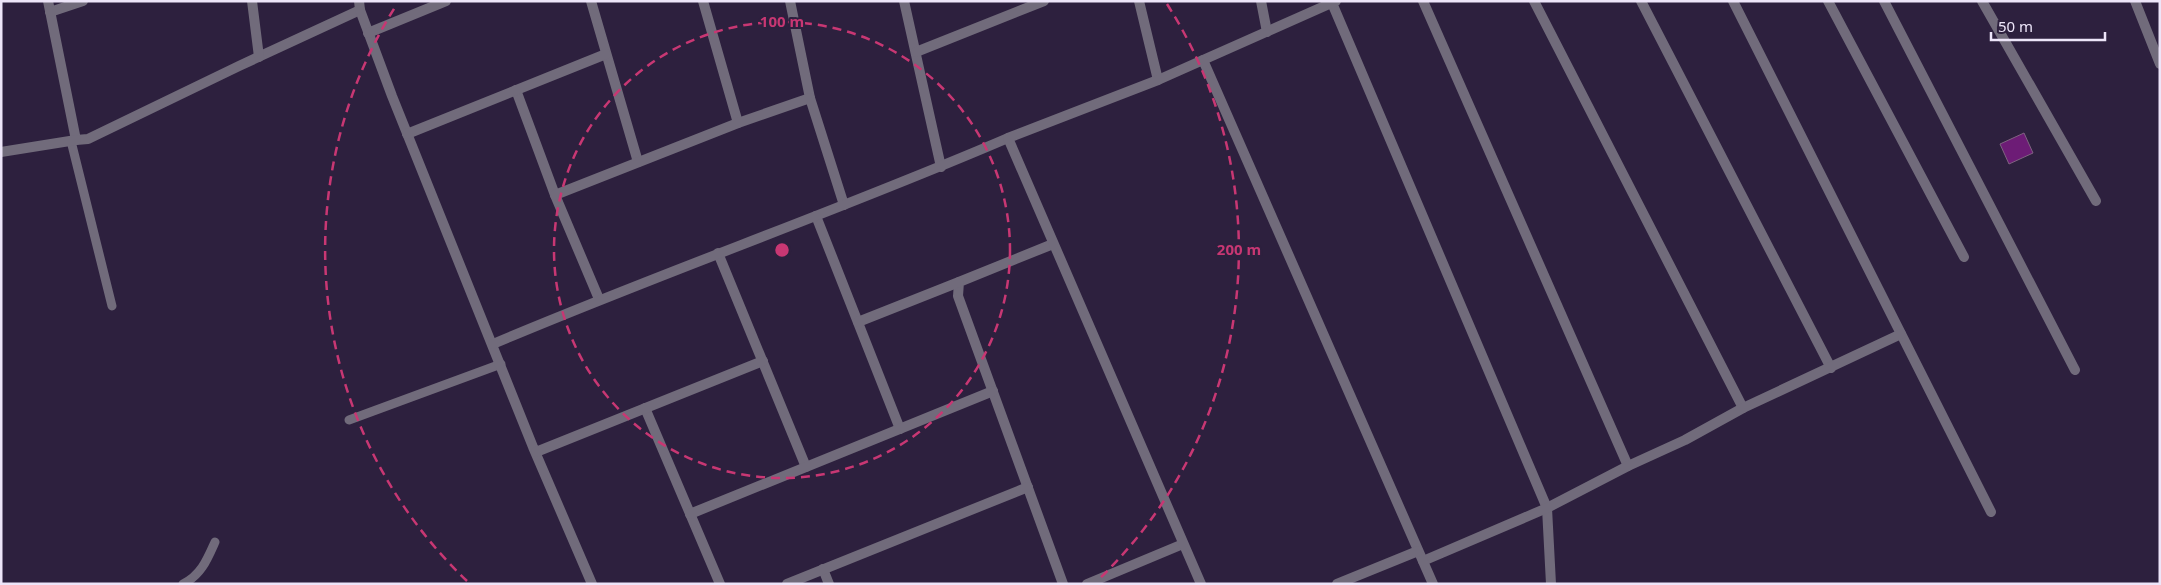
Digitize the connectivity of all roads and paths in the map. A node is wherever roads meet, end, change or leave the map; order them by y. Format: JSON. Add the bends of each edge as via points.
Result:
{"nodes":[{"id":1,"x":83,"y":1,"type":"edge"},
{"id":2,"x":252,"y":1,"type":"edge"},
{"id":3,"x":446,"y":1,"type":"edge"},
{"id":4,"x":591,"y":1,"type":"edge"},
{"id":5,"x":790,"y":1,"type":"edge"},
{"id":6,"x":904,"y":1,"type":"edge"},
{"id":7,"x":1044,"y":1,"type":"edge"},
{"id":8,"x":1139,"y":1,"type":"edge"},
{"id":9,"x":1261,"y":1,"type":"edge"},
{"id":10,"x":1423,"y":1,"type":"edge"},
{"id":11,"x":1534,"y":1,"type":"edge"},
{"id":12,"x":1641,"y":1,"type":"edge"},
{"id":13,"x":1733,"y":1,"type":"edge"},
{"id":14,"x":1828,"y":1,"type":"edge"},
{"id":15,"x":1884,"y":1,"type":"edge"},
{"id":16,"x":1982,"y":1,"type":"edge"},
{"id":17,"x":2135,"y":1,"type":"edge"},
{"id":18,"x":705,"y":2,"type":"edge"},
{"id":19,"x":1334,"y":2,"type":"edge"},
{"id":20,"x":49,"y":6,"type":"edge"},
{"id":21,"x":359,"y":6,"type":"edge"},
{"id":22,"x":1019,"y":6,"type":"edge"},
{"id":23,"x":1267,"y":32,"type":"junction"},
{"id":24,"x":368,"y":33,"type":"junction"},
{"id":25,"x":916,"y":52,"type":"junction"},
{"id":26,"x":606,"y":54,"type":"junction"},
{"id":27,"x":259,"y":57,"type":"junction"},
{"id":28,"x":1203,"y":60,"type":"junction"},
{"id":29,"x":2160,"y":64,"type":"edge"},
{"id":30,"x":1158,"y":80,"type":"junction"},
{"id":31,"x":516,"y":90,"type":"junction"},
{"id":32,"x":810,"y":98,"type":"junction"},
{"id":33,"x":738,"y":123,"type":"junction"},
{"id":34,"x":407,"y":134,"type":"junction"},
{"id":35,"x":1008,"y":138,"type":"junction"},
{"id":36,"x":73,"y":141,"type":"junction"},
{"id":37,"x":1,"y":152,"type":"edge"},
{"id":38,"x":638,"y":162,"type":"junction"},
{"id":39,"x":941,"y":167,"type":"junction"},
{"id":40,"x":555,"y":194,"type":"junction"},
{"id":41,"x":2096,"y":201,"type":"dead end"},
{"id":42,"x":844,"y":205,"type":"junction"},
{"id":43,"x":816,"y":216,"type":"junction"},
{"id":44,"x":1053,"y":244,"type":"junction"},
{"id":45,"x":718,"y":253,"type":"junction"},
{"id":46,"x":1964,"y":257,"type":"dead end"},
{"id":47,"x":959,"y":282,"type":"junction"},
{"id":48,"x":599,"y":299,"type":"junction"},
{"id":49,"x":112,"y":306,"type":"dead end"},
{"id":50,"x":858,"y":322,"type":"junction"},
{"id":51,"x":1902,"y":334,"type":"junction"},
{"id":52,"x":493,"y":344,"type":"junction"},
{"id":53,"x":763,"y":361,"type":"junction"},
{"id":54,"x":501,"y":364,"type":"junction"},
{"id":55,"x":1831,"y":368,"type":"junction"},
{"id":56,"x":2075,"y":370,"type":"dead end"},
{"id":57,"x":992,"y":391,"type":"junction"},
{"id":58,"x":645,"y":408,"type":"junction"},
{"id":59,"x":1743,"y":408,"type":"junction"},
{"id":60,"x":349,"y":420,"type":"dead end"},
{"id":61,"x":900,"y":429,"type":"junction"},
{"id":62,"x":536,"y":452,"type":"junction"},
{"id":63,"x":1628,"y":466,"type":"junction"},
{"id":64,"x":806,"y":467,"type":"junction"},
{"id":65,"x":1028,"y":488,"type":"junction"},
{"id":66,"x":1547,"y":508,"type":"junction"},
{"id":67,"x":1991,"y":512,"type":"dead end"},
{"id":68,"x":690,"y":514,"type":"junction"},
{"id":69,"x":215,"y":542,"type":"dead end"},
{"id":70,"x":1183,"y":544,"type":"junction"},
{"id":71,"x":1421,"y":556,"type":"junction"},
{"id":72,"x":823,"y":569,"type":"junction"},
{"id":73,"x":183,"y":584,"type":"edge"},
{"id":74,"x":592,"y":584,"type":"edge"},
{"id":75,"x":720,"y":584,"type":"edge"},
{"id":76,"x":787,"y":584,"type":"edge"},
{"id":77,"x":829,"y":584,"type":"edge"},
{"id":78,"x":1063,"y":584,"type":"edge"},
{"id":79,"x":1087,"y":584,"type":"edge"},
{"id":80,"x":1201,"y":584,"type":"edge"},
{"id":81,"x":1337,"y":584,"type":"edge"},
{"id":82,"x":1433,"y":584,"type":"edge"},
{"id":83,"x":1551,"y":584,"type":"edge"}],
"edges":[{"from":1,"to":20,"type":"street"},
{"from":2,"to":27,"type":"street"},
{"from":3,"to":24,"type":"street"},
{"from":4,"to":26,"type":"street"},
{"from":5,"to":32,"type":"street"},
{"from":6,"to":25,"type":"street"},
{"from":7,"to":22,"type":"street"},
{"from":8,"to":30,"type":"street"},
{"from":9,"to":23,"type":"street"},
{"from":10,"to":63,"type":"street"},
{"from":11,"to":59,"type":"street"},
{"from":12,"to":55,"type":"street"},
{"from":13,"to":51,"type":"street"},
{"from":14,"to":46,"type":"street"},
{"from":15,"to":56,"type":"street"},
{"from":16,"to":41,"type":"street"},
{"from":17,"to":29,"type":"street"},
{"from":18,"to":33,"type":"street"},
{"from":19,"to":23,"type":"street"},
{"from":19,"to":66,"type":"street"},
{"from":20,"to":36,"type":"street"},
{"from":21,"to":24,"type":"street"},
{"from":21,"to":27,"type":"street"},
{"from":22,"to":25,"type":"street"},
{"from":23,"to":28,"type":"street"},
{"from":24,"to":34,"type":"street"},
{"from":25,"to":39,"type":"street"},
{"from":26,"to":31,"type":"street"},
{"from":26,"to":38,"type":"street"},
{"from":27,"to":36,"type":"street","via":[[88,139]]},
{"from":28,"to":30,"type":"street"},
{"from":28,"to":71,"type":"street"},
{"from":30,"to":35,"type":"street"},
{"from":31,"to":34,"type":"street"},
{"from":31,"to":40,"type":"street"},
{"from":32,"to":33,"type":"street"},
{"from":32,"to":42,"type":"street"},
{"from":33,"to":38,"type":"street"},
{"from":34,"to":52,"type":"street"},
{"from":35,"to":39,"type":"street"},
{"from":35,"to":44,"type":"street"},
{"from":36,"to":37,"type":"street"},
{"from":36,"to":49,"type":"lane"},
{"from":38,"to":40,"type":"street"},
{"from":39,"to":42,"type":"street"},
{"from":40,"to":48,"type":"street"},
{"from":42,"to":43,"type":"street"},
{"from":43,"to":45,"type":"street"},
{"from":43,"to":50,"type":"street"},
{"from":44,"to":47,"type":"street"},
{"from":44,"to":70,"type":"street"},
{"from":45,"to":48,"type":"street"},
{"from":45,"to":53,"type":"street"},
{"from":47,"to":50,"type":"street"},
{"from":47,"to":57,"type":"street","via":[[958,296]]},
{"from":48,"to":52,"type":"street"},
{"from":50,"to":61,"type":"street"},
{"from":51,"to":55,"type":"street"},
{"from":51,"to":67,"type":"street"},
{"from":52,"to":54,"type":"street"},
{"from":53,"to":58,"type":"street"},
{"from":53,"to":64,"type":"street"},
{"from":54,"to":60,"type":"lane"},
{"from":54,"to":62,"type":"street"},
{"from":55,"to":59,"type":"street"},
{"from":57,"to":61,"type":"street"},
{"from":57,"to":65,"type":"street"},
{"from":58,"to":62,"type":"street"},
{"from":58,"to":68,"type":"street"},
{"from":59,"to":63,"type":"street"},
{"from":61,"to":64,"type":"street"},
{"from":62,"to":74,"type":"street"},
{"from":63,"to":66,"type":"street"},
{"from":64,"to":68,"type":"street"},
{"from":65,"to":72,"type":"street"},
{"from":65,"to":78,"type":"street"},
{"from":66,"to":71,"type":"street"},
{"from":66,"to":83,"type":"street"},
{"from":68,"to":75,"type":"street"},
{"from":69,"to":73,"type":"lane","via":[[202,569]]},
{"from":70,"to":79,"type":"street"},
{"from":70,"to":80,"type":"street"},
{"from":71,"to":81,"type":"street"},
{"from":71,"to":82,"type":"street"},
{"from":72,"to":76,"type":"street"},
{"from":72,"to":77,"type":"street"}]}
